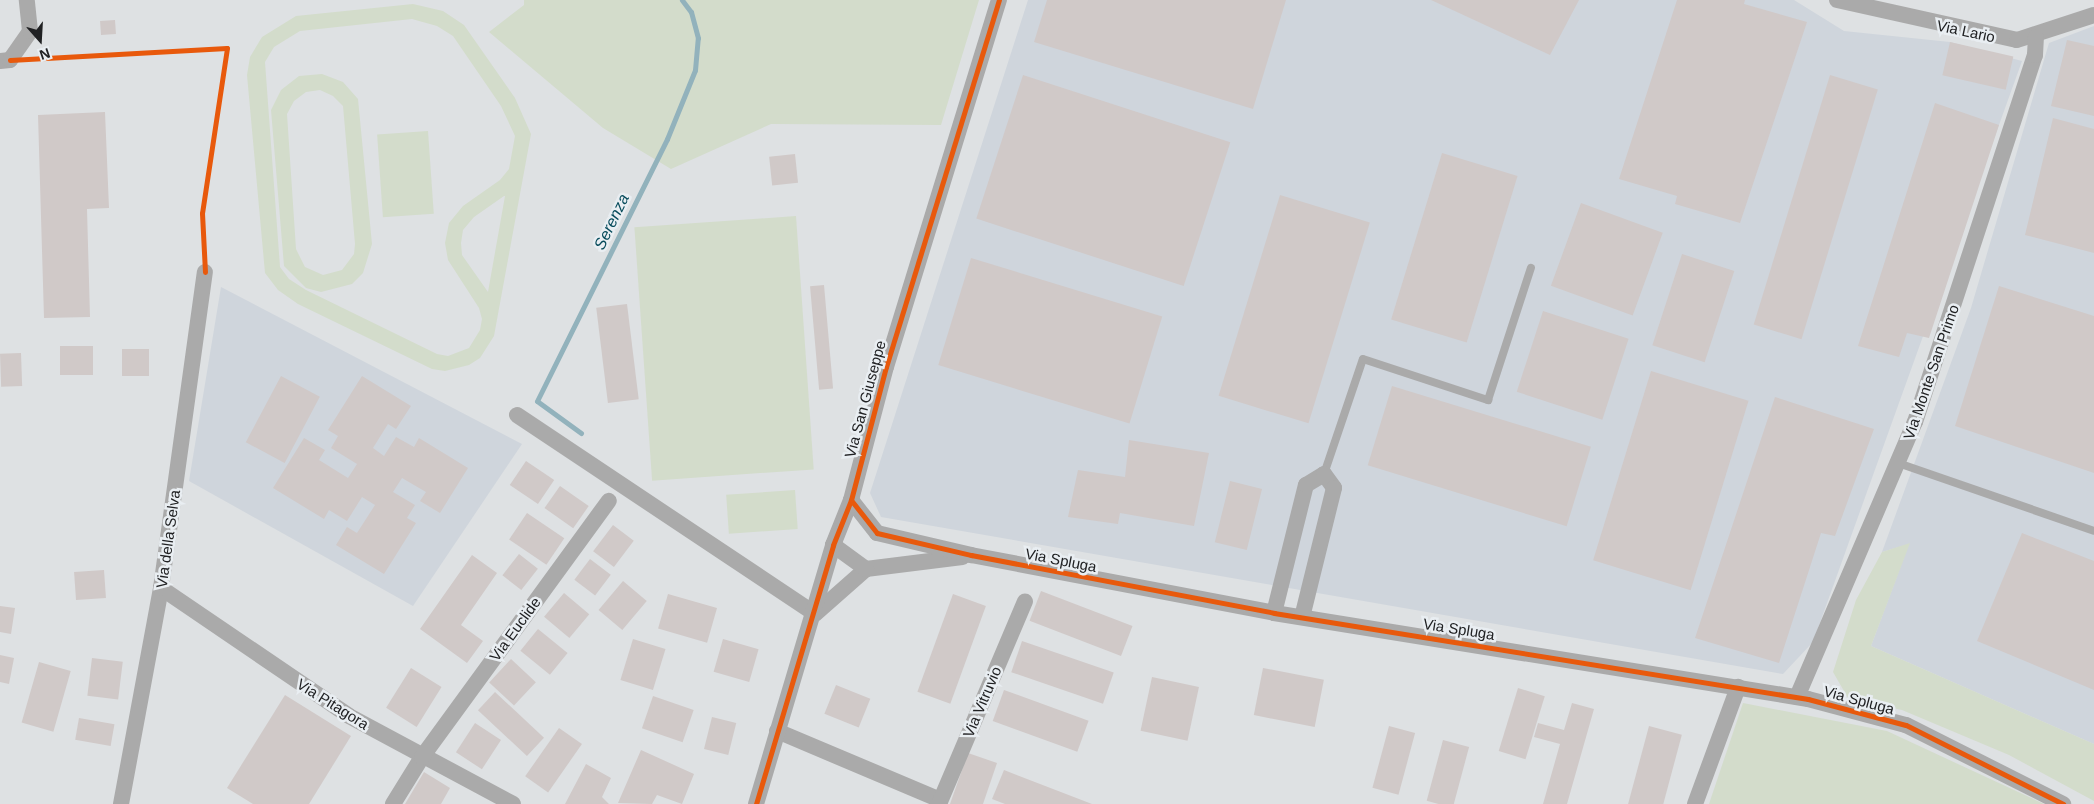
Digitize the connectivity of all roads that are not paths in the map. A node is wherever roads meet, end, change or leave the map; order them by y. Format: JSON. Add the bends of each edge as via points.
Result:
{"nodes":[{"id":1,"x":27,"y":0,"type":"edge"},
{"id":2,"x":999,"y":0,"type":"edge"},
{"id":3,"x":1837,"y":0,"type":"edge"},
{"id":4,"x":2094,"y":15,"type":"edge"},
{"id":5,"x":2036,"y":37,"type":"junction"},
{"id":6,"x":0,"y":61,"type":"edge"},
{"id":7,"x":1531,"y":268,"type":"dead end"},
{"id":8,"x":205,"y":272,"type":"dead end"},
{"id":9,"x":517,"y":416,"type":"dead end"},
{"id":10,"x":1898,"y":463,"type":"junction"},
{"id":11,"x":1324,"y":474,"type":"junction"},
{"id":12,"x":851,"y":500,"type":"junction"},
{"id":13,"x":609,"y":501,"type":"dead end"},
{"id":14,"x":2094,"y":531,"type":"edge"},
{"id":15,"x":833,"y":545,"type":"junction"},
{"id":16,"x":971,"y":555,"type":"junction"},
{"id":17,"x":866,"y":569,"type":"junction"},
{"id":18,"x":161,"y":588,"type":"junction"},
{"id":19,"x":1025,"y":601,"type":"dead end"},
{"id":20,"x":1274,"y":612,"type":"junction"},
{"id":21,"x":815,"y":614,"type":"junction"},
{"id":22,"x":1302,"y":617,"type":"junction"},
{"id":23,"x":1738,"y":687,"type":"junction"},
{"id":24,"x":1797,"y":697,"type":"junction"},
{"id":25,"x":776,"y":732,"type":"junction"},
{"id":26,"x":422,"y":757,"type":"junction"},
{"id":27,"x":940,"y":802,"type":"edge"},
{"id":28,"x":121,"y":804,"type":"edge"},
{"id":29,"x":393,"y":804,"type":"edge"},
{"id":30,"x":514,"y":804,"type":"edge"},
{"id":31,"x":756,"y":804,"type":"edge"},
{"id":32,"x":1694,"y":804,"type":"edge"},
{"id":33,"x":2064,"y":804,"type":"edge"}],
"edges":[{"from":1,"to":6,"type":"street","via":[[30,31],[10,60]]},
{"from":2,"to":12,"type":"street","name":"Via San Giuseppe","via":[[886,367]]},
{"from":3,"to":5,"type":"street","name":"Via Lario","via":[[2006,39]]},
{"from":4,"to":5,"type":"street","name":"Via Lario"},
{"from":5,"to":10,"type":"street","name":"Via Monte San Primo","via":[[2036,55],[1916,422]]},
{"from":7,"to":11,"type":"lane","via":[[1488,400],[1363,359]]},
{"from":8,"to":18,"type":"street","name":"Via della Selva"},
{"from":9,"to":21,"type":"street"},
{"from":10,"to":14,"type":"lane"},
{"from":10,"to":24,"type":"street","name":"Via Monte San Primo"},
{"from":11,"to":20,"type":"street","via":[[1306,485]]},
{"from":11,"to":22,"type":"street","via":[[1334,488]]},
{"from":12,"to":15,"type":"street","name":"Via San Giuseppe"},
{"from":12,"to":16,"type":"street","name":"Via Spluga","via":[[876,533]]},
{"from":13,"to":26,"type":"street","name":"Via Euclide"},
{"from":15,"to":17,"type":"street"},
{"from":15,"to":21,"type":"street","name":"Via San Giuseppe"},
{"from":16,"to":17,"type":"street","name":"Via Spluga"},
{"from":16,"to":20,"type":"street","name":"Via Spluga"},
{"from":17,"to":21,"type":"street"},
{"from":18,"to":26,"type":"street","name":"Via Pitagora","via":[[319,696]]},
{"from":18,"to":28,"type":"street","name":"Via della Selva"},
{"from":19,"to":27,"type":"street","name":"Via Vitruvio"},
{"from":20,"to":22,"type":"street","name":"Via Spluga"},
{"from":21,"to":25,"type":"street","name":"Via San Giuseppe"},
{"from":22,"to":23,"type":"street","name":"Via Spluga"},
{"from":23,"to":24,"type":"street","name":"Via Spluga"},
{"from":23,"to":32,"type":"street"},
{"from":24,"to":33,"type":"street","name":"Via Spluga","via":[[1906,725]]},
{"from":25,"to":27,"type":"street"},
{"from":25,"to":31,"type":"street","name":"Via San Giuseppe"},
{"from":26,"to":29,"type":"street","name":"Via Euclide"},
{"from":26,"to":30,"type":"street","name":"Via Pitagora"}]}
